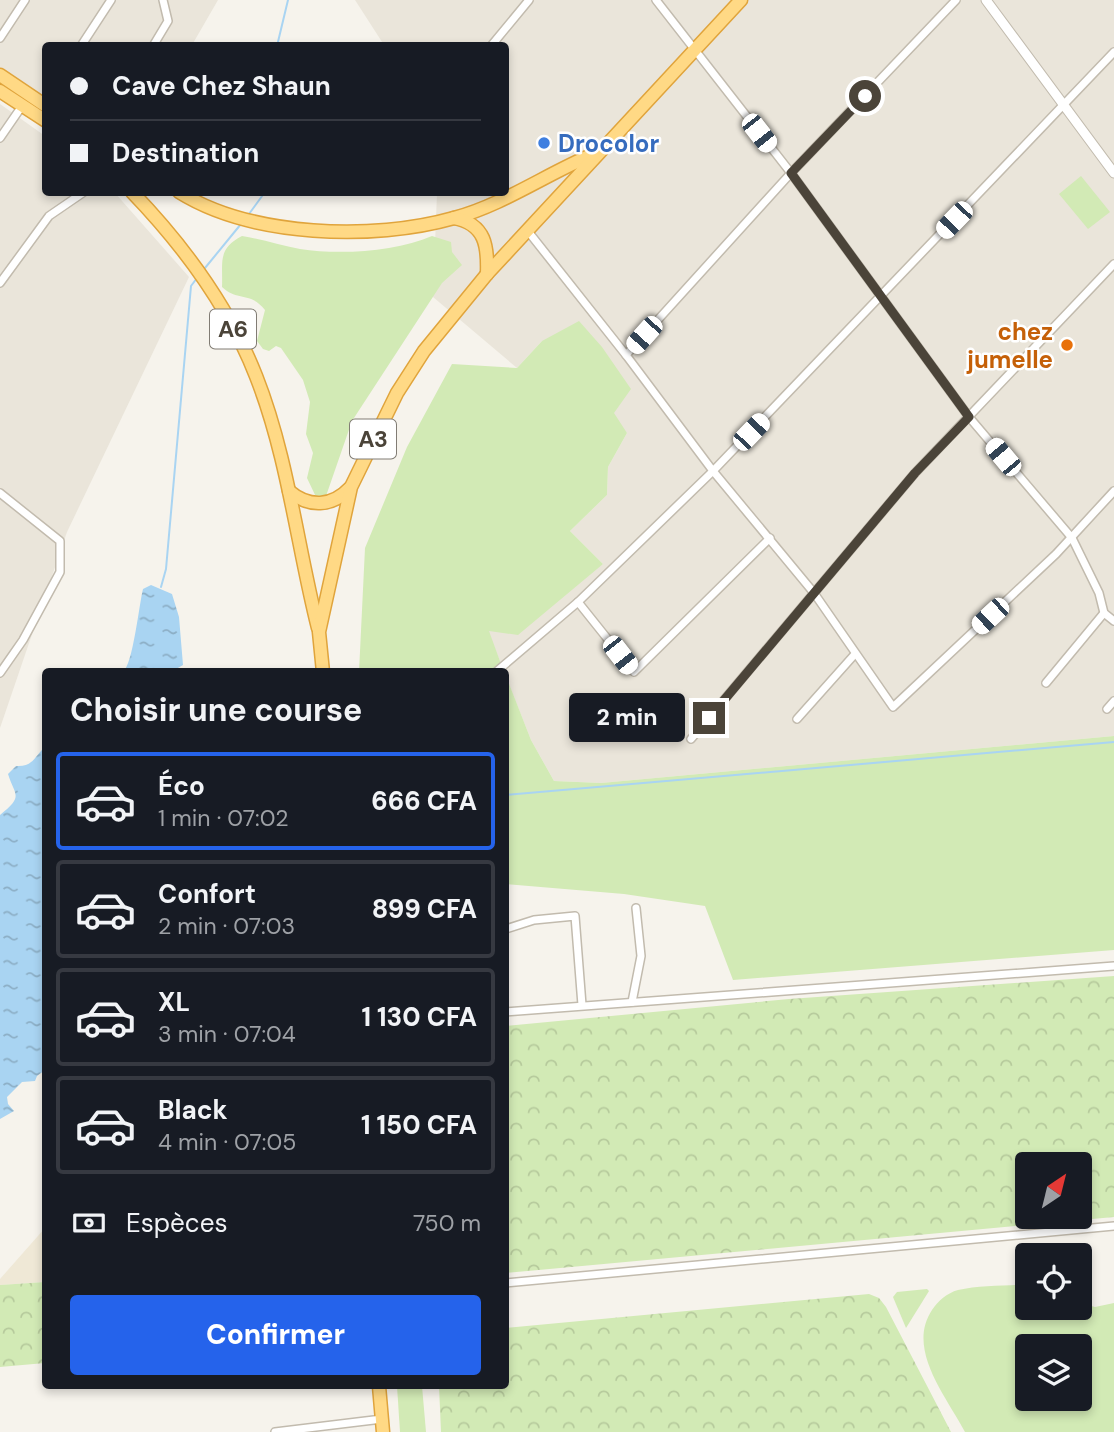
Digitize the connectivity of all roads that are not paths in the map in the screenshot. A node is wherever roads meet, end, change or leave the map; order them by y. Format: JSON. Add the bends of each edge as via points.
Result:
{"nodes":[{"id":1,"x":25,"y":0,"type":"edge"},
{"id":2,"x":111,"y":0,"type":"edge"},
{"id":3,"x":163,"y":0,"type":"edge"},
{"id":4,"x":529,"y":0,"type":"edge"},
{"id":5,"x":656,"y":0,"type":"edge"},
{"id":6,"x":741,"y":0,"type":"edge"},
{"id":7,"x":956,"y":0,"type":"edge"},
{"id":8,"x":986,"y":0,"type":"edge"},
{"id":9,"x":0,"y":38,"type":"edge"},
{"id":10,"x":84,"y":42,"type":"edge"},
{"id":11,"x":156,"y":42,"type":"edge"},
{"id":12,"x":494,"y":42,"type":"edge"},
{"id":13,"x":694,"y":51,"type":"junction"},
{"id":14,"x":1114,"y":52,"type":"edge"},
{"id":15,"x":0,"y":75,"type":"edge"},
{"id":16,"x":0,"y":91,"type":"edge"},
{"id":17,"x":42,"y":101,"type":"edge"},
{"id":18,"x":22,"y":106,"type":"junction"},
{"id":19,"x":1064,"y":107,"type":"junction"},
{"id":20,"x":42,"y":118,"type":"edge"},
{"id":21,"x":0,"y":138,"type":"edge"},
{"id":22,"x":598,"y":153,"type":"junction"},
{"id":23,"x":791,"y":173,"type":"junction"},
{"id":24,"x":1114,"y":173,"type":"edge"},
{"id":25,"x":509,"y":192,"type":"edge"},
{"id":26,"x":78,"y":196,"type":"edge"},
{"id":27,"x":136,"y":196,"type":"edge"},
{"id":28,"x":188,"y":196,"type":"edge"},
{"id":29,"x":500,"y":196,"type":"edge"},
{"id":30,"x":454,"y":218,"type":"junction"},
{"id":31,"x":527,"y":230,"type":"junction"},
{"id":32,"x":1114,"y":264,"type":"edge"},
{"id":33,"x":487,"y":274,"type":"junction"},
{"id":34,"x":0,"y":283,"type":"edge"},
{"id":35,"x":881,"y":295,"type":"junction"},
{"id":36,"x":626,"y":355,"type":"junction"},
{"id":37,"x":969,"y":417,"type":"junction"},
{"id":38,"x":713,"y":471,"type":"junction"},
{"id":39,"x":351,"y":487,"type":"junction"},
{"id":40,"x":289,"y":491,"type":"junction"},
{"id":41,"x":1114,"y":491,"type":"edge"},
{"id":42,"x":1,"y":497,"type":"edge"},
{"id":43,"x":770,"y":538,"type":"junction"},
{"id":44,"x":1072,"y":538,"type":"junction"},
{"id":45,"x":814,"y":593,"type":"junction"},
{"id":46,"x":578,"y":602,"type":"junction"},
{"id":47,"x":1104,"y":613,"type":"junction"},
{"id":48,"x":1114,"y":621,"type":"edge"},
{"id":49,"x":319,"y":632,"type":"junction"},
{"id":50,"x":855,"y":654,"type":"junction"},
{"id":51,"x":323,"y":668,"type":"edge"},
{"id":52,"x":501,"y":668,"type":"edge"},
{"id":53,"x":0,"y":673,"type":"edge"},
{"id":54,"x":1046,"y":683,"type":"dead end"},
{"id":55,"x":1114,"y":701,"type":"edge"},
{"id":56,"x":1107,"y":709,"type":"dead end"},
{"id":57,"x":797,"y":719,"type":"dead end"},
{"id":58,"x":691,"y":739,"type":"dead end"},
{"id":59,"x":636,"y":908,"type":"dead end"},
{"id":60,"x":509,"y":928,"type":"edge"},
{"id":61,"x":1114,"y":966,"type":"edge"},
{"id":62,"x":632,"y":1002,"type":"junction"},
{"id":63,"x":582,"y":1005,"type":"junction"},
{"id":64,"x":509,"y":1012,"type":"edge"},
{"id":65,"x":1114,"y":1226,"type":"edge"},
{"id":66,"x":509,"y":1283,"type":"edge"},
{"id":67,"x":379,"y":1389,"type":"edge"},
{"id":68,"x":382,"y":1426,"type":"edge"},
{"id":69,"x":275,"y":1432,"type":"edge"}],
"edges":[{"from":1,"to":9,"type":"street"},
{"from":2,"to":10,"type":"street"},
{"from":3,"to":11,"type":"street","via":[[169,22]]},
{"from":4,"to":12,"type":"street"},
{"from":5,"to":13,"type":"street"},
{"from":6,"to":13,"type":"highway","number":"A3"},
{"from":7,"to":23,"type":"street"},
{"from":8,"to":19,"type":"street"},
{"from":13,"to":22,"type":"highway","number":"A3"},
{"from":13,"to":23,"type":"street"},
{"from":14,"to":19,"type":"street"},
{"from":15,"to":17,"type":"highway"},
{"from":16,"to":18,"type":"highway"},
{"from":18,"to":20,"type":"highway"},
{"from":18,"to":21,"type":"street"},
{"from":19,"to":24,"type":"street"},
{"from":19,"to":35,"type":"street"},
{"from":22,"to":25,"type":"highway"},
{"from":22,"to":31,"type":"highway","number":"A3"},
{"from":23,"to":35,"type":"street"},
{"from":23,"to":36,"type":"street"},
{"from":26,"to":34,"type":"street","via":[[49,216]]},
{"from":27,"to":40,"type":"highway","number":"A6","via":[[181,247],[234,331],[256,375]]},
{"from":28,"to":30,"type":"highway","via":[[245,220],[300,229],[382,229]]},
{"from":29,"to":30,"type":"highway"},
{"from":30,"to":33,"type":"highway","via":[[470,223],[483,235],[488,249]]},
{"from":31,"to":33,"type":"highway","number":"A3"},
{"from":31,"to":36,"type":"street"},
{"from":32,"to":37,"type":"street"},
{"from":33,"to":39,"type":"highway","number":"A3","via":[[410,372]]},
{"from":35,"to":37,"type":"street"},
{"from":35,"to":38,"type":"street"},
{"from":36,"to":38,"type":"street"},
{"from":37,"to":44,"type":"street"},
{"from":37,"to":45,"type":"street","via":[[915,473]]},
{"from":38,"to":43,"type":"street"},
{"from":38,"to":46,"type":"street"},
{"from":39,"to":40,"type":"highway","via":[[325,503],[307,502]]},
{"from":39,"to":49,"type":"highway","number":"A3"},
{"from":40,"to":49,"type":"highway","number":"A6"},
{"from":41,"to":44,"type":"street"},
{"from":42,"to":53,"type":"street","via":[[60,541],[60,572]]},
{"from":43,"to":45,"type":"street"},
{"from":43,"to":46,"type":"street","via":[[634,673]]},
{"from":44,"to":47,"type":"street"},
{"from":44,"to":50,"type":"street","via":[[893,707]]},
{"from":45,"to":50,"type":"street"},
{"from":45,"to":58,"type":"street"},
{"from":46,"to":52,"type":"street"},
{"from":47,"to":48,"type":"street"},
{"from":47,"to":54,"type":"street"},
{"from":49,"to":51,"type":"highway","number":"A3"},
{"from":50,"to":57,"type":"street"},
{"from":55,"to":56,"type":"street"},
{"from":59,"to":62,"type":"street","via":[[641,956]]},
{"from":60,"to":63,"type":"street","via":[[575,916]]},
{"from":61,"to":62,"type":"street"},
{"from":62,"to":63,"type":"street"},
{"from":63,"to":64,"type":"street"},
{"from":65,"to":66,"type":"street"},
{"from":67,"to":68,"type":"highway"},
{"from":68,"to":69,"type":"street"}]}
